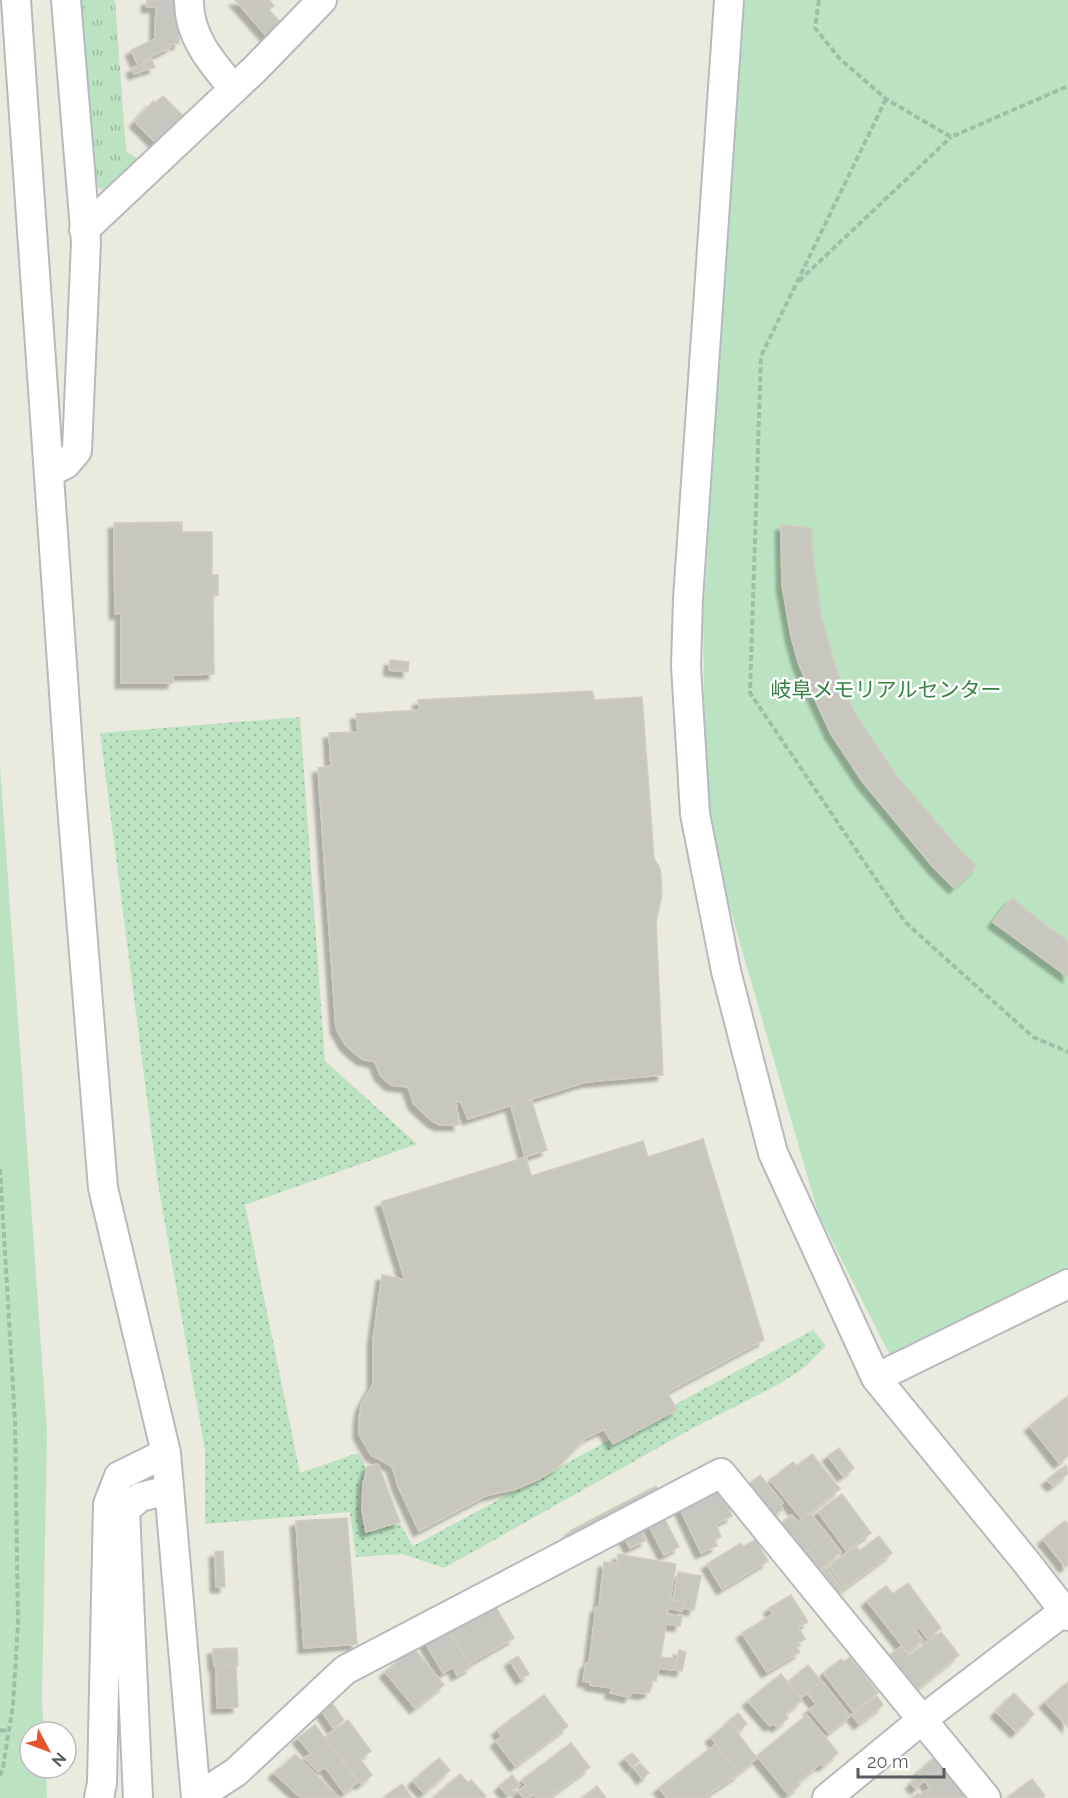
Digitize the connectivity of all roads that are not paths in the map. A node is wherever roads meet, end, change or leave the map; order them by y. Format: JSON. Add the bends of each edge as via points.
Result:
{"nodes":[{"id":1,"x":16,"y":0,"type":"edge"},
{"id":2,"x":66,"y":0,"type":"edge"},
{"id":3,"x":189,"y":0,"type":"edge"},
{"id":4,"x":322,"y":0,"type":"edge"},
{"id":5,"x":729,"y":0,"type":"edge"},
{"id":6,"x":234,"y":89,"type":"junction"},
{"id":7,"x":84,"y":230,"type":"junction"},
{"id":8,"x":50,"y":472,"type":"junction"},
{"id":9,"x":1068,"y":1284,"type":"edge"},
{"id":10,"x":876,"y":1378,"type":"junction"},
{"id":11,"x":166,"y":1453,"type":"junction"},
{"id":12,"x":169,"y":1490,"type":"junction"},
{"id":13,"x":1067,"y":1612,"type":"edge"},
{"id":14,"x":923,"y":1719,"type":"junction"},
{"id":15,"x":99,"y":1798,"type":"edge"},
{"id":16,"x":138,"y":1798,"type":"edge"},
{"id":17,"x":196,"y":1798,"type":"edge"},
{"id":18,"x":827,"y":1798,"type":"edge"},
{"id":19,"x":986,"y":1798,"type":"edge"}],
"edges":[{"from":1,"to":8,"type":"street"},
{"from":2,"to":7,"type":"street"},
{"from":3,"to":6,"type":"street","via":[[189,14],[203,52]]},
{"from":4,"to":6,"type":"street"},
{"from":5,"to":10,"type":"street","via":[[688,599],[686,666],[695,814],[726,971],[773,1153]]},
{"from":6,"to":7,"type":"street"},
{"from":7,"to":8,"type":"street","via":[[77,451],[66,464]]},
{"from":8,"to":11,"type":"street","via":[[103,1188]]},
{"from":9,"to":10,"type":"street"},
{"from":10,"to":13,"type":"street"},
{"from":11,"to":12,"type":"street"},
{"from":11,"to":15,"type":"street","via":[[119,1476],[108,1504]]},
{"from":12,"to":16,"type":"street","via":[[141,1497],[125,1510]]},
{"from":12,"to":17,"type":"street"},
{"from":13,"to":14,"type":"street"},
{"from":14,"to":17,"type":"street","via":[[721,1473],[345,1670],[236,1772]]},
{"from":14,"to":18,"type":"street"},
{"from":14,"to":19,"type":"street"}]}
